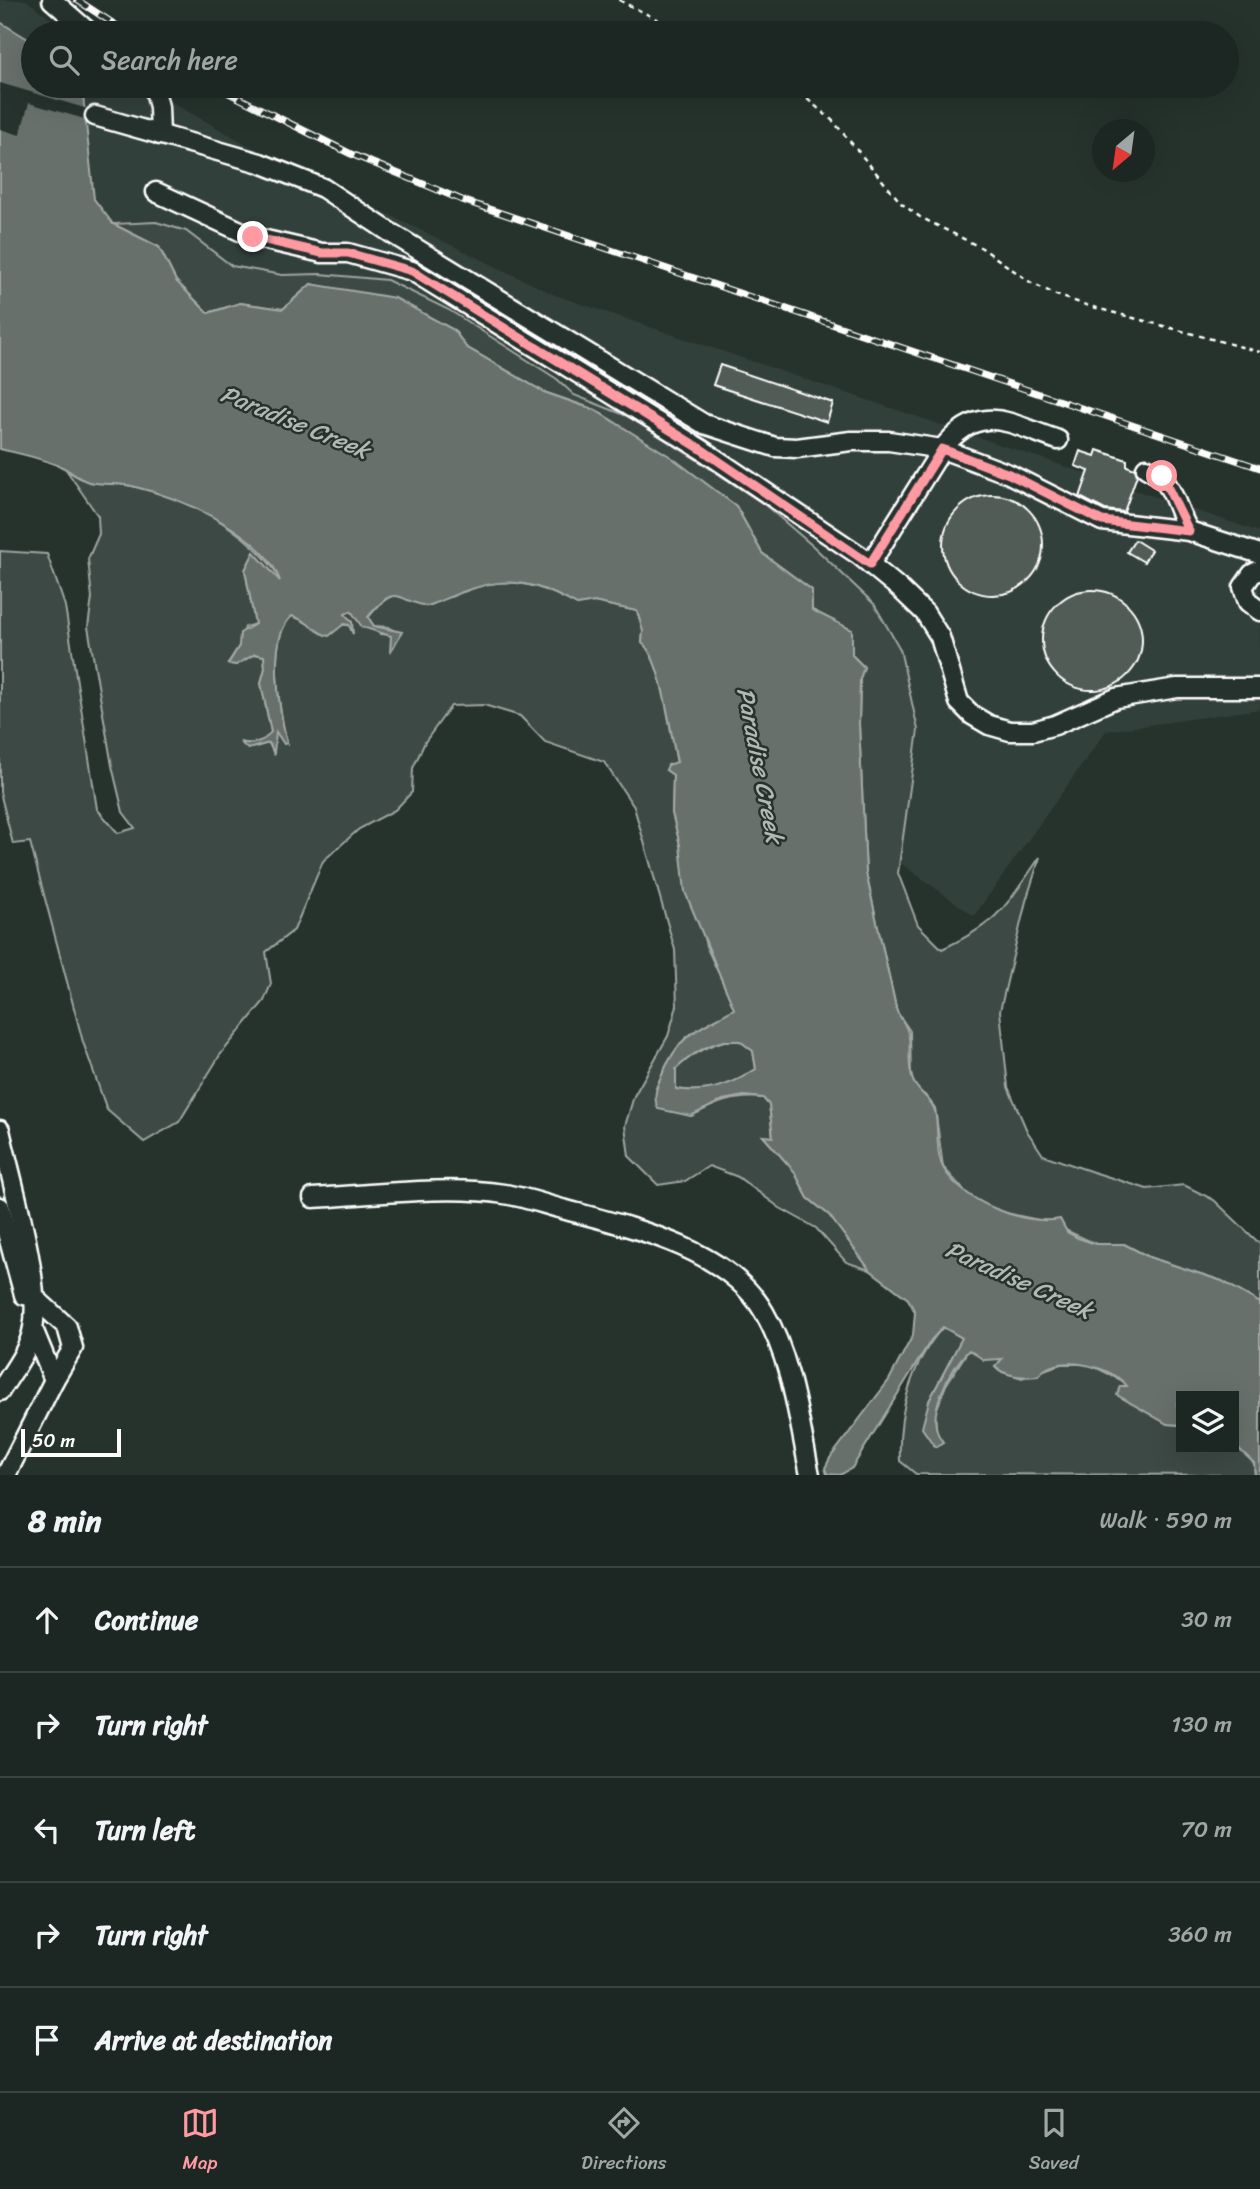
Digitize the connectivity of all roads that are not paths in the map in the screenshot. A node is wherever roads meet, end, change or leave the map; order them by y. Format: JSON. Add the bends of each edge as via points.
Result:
{"nodes":[{"id":1,"x":52,"y":0,"type":"edge"},
{"id":2,"x":76,"y":21,"type":"edge"},
{"id":3,"x":157,"y":98,"type":"edge"},
{"id":4,"x":95,"y":116,"type":"dead end"},
{"id":5,"x":160,"y":135,"type":"junction"},
{"id":6,"x":156,"y":192,"type":"dead end"},
{"id":7,"x":1058,"y":440,"type":"dead end"},
{"id":8,"x":942,"y":449,"type":"junction"},
{"id":9,"x":1146,"y":468,"type":"dead end"},
{"id":10,"x":1189,"y":531,"type":"junction"},
{"id":11,"x":1260,"y":554,"type":"edge"},
{"id":12,"x":870,"y":564,"type":"junction"},
{"id":13,"x":1260,"y":570,"type":"edge"},
{"id":14,"x":1260,"y":611,"type":"edge"},
{"id":15,"x":1260,"y":688,"type":"edge"},
{"id":16,"x":0,"y":1130,"type":"edge"},
{"id":17,"x":313,"y":1198,"type":"dead end"},
{"id":18,"x":0,"y":1207,"type":"edge"},
{"id":19,"x":34,"y":1297,"type":"junction"},
{"id":20,"x":33,"y":1329,"type":"junction"},
{"id":21,"x":54,"y":1380,"type":"junction"},
{"id":22,"x":0,"y":1391,"type":"edge"},
{"id":23,"x":6,"y":1475,"type":"edge"},
{"id":24,"x":810,"y":1475,"type":"edge"}],
"edges":[{"from":1,"to":2,"type":"street"},
{"from":3,"to":5,"type":"street"},
{"from":4,"to":5,"type":"street"},
{"from":5,"to":8,"type":"street","via":[[260,163],[323,188],[704,424],[775,447],[890,441]]},
{"from":6,"to":12,"type":"street","via":[[253,237],[322,253],[348,253],[412,271],[701,449]]},
{"from":7,"to":8,"type":"street","via":[[982,418],[953,436]]},
{"from":8,"to":10,"type":"street","via":[[1009,474],[1102,521]]},
{"from":8,"to":12,"type":"street"},
{"from":9,"to":10,"type":"street","via":[[1168,483]]},
{"from":10,"to":11,"type":"street"},
{"from":12,"to":15,"type":"street","via":[[925,613],[940,637],[959,702],[989,725],[1033,731],[1116,698],[1177,688]]},
{"from":13,"to":14,"type":"street","via":[[1243,587],[1248,602]]},
{"from":16,"to":19,"type":"street"},
{"from":17,"to":24,"type":"street","via":[[428,1192],[503,1194],[631,1227],[700,1255],[737,1278],[764,1312],[787,1368]]},
{"from":18,"to":19,"type":"street","via":[[20,1286],[24,1295]]},
{"from":19,"to":20,"type":"street"},
{"from":19,"to":21,"type":"street","via":[[67,1326],[73,1348]]},
{"from":20,"to":21,"type":"street"},
{"from":20,"to":22,"type":"street"},
{"from":21,"to":23,"type":"street"}]}
